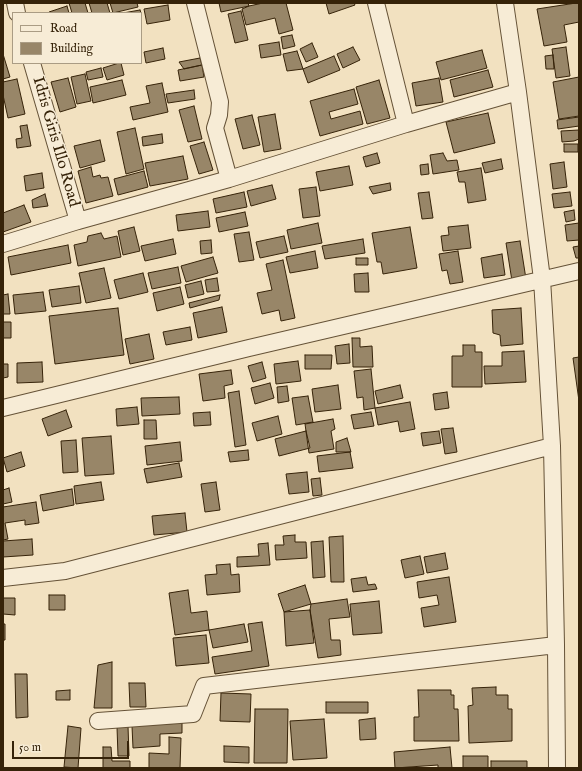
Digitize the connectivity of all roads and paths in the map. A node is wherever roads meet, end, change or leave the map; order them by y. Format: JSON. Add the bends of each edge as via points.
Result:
{"nodes":[{"id":1,"x":194,"y":3,"type":"edge"},
{"id":2,"x":376,"y":3,"type":"edge"},
{"id":3,"x":505,"y":3,"type":"edge"},
{"id":4,"x":32,"y":64,"type":"edge"},
{"id":5,"x":518,"y":92,"type":"junction"},
{"id":6,"x":406,"y":124,"type":"junction"},
{"id":7,"x":229,"y":179,"type":"junction"},
{"id":8,"x":78,"y":221,"type":"junction"},
{"id":9,"x":3,"y":244,"type":"edge"},
{"id":10,"x":579,"y":270,"type":"edge"},
{"id":11,"x":542,"y":279,"type":"junction"},
{"id":12,"x":3,"y":408,"type":"edge"},
{"id":13,"x":552,"y":446,"type":"junction"},
{"id":14,"x":3,"y":578,"type":"edge"},
{"id":15,"x":556,"y":645,"type":"junction"},
{"id":16,"x":98,"y":721,"type":"dead end"},
{"id":17,"x":557,"y":768,"type":"edge"}],
"edges":[{"from":1,"to":7,"type":"street","via":[[220,102],[215,128]]},
{"from":2,"to":6,"type":"street"},
{"from":3,"to":5,"type":"street"},
{"from":4,"to":8,"type":"street","name":"Idris Giris Illo Road"},
{"from":5,"to":6,"type":"street"},
{"from":5,"to":11,"type":"street"},
{"from":6,"to":7,"type":"street"},
{"from":7,"to":8,"type":"street"},
{"from":8,"to":9,"type":"street"},
{"from":10,"to":11,"type":"street"},
{"from":11,"to":12,"type":"street"},
{"from":11,"to":13,"type":"street"},
{"from":13,"to":14,"type":"street","via":[[65,571]]},
{"from":13,"to":15,"type":"street"},
{"from":15,"to":16,"type":"street","via":[[204,686],[193,714]]},
{"from":15,"to":17,"type":"street"}]}
